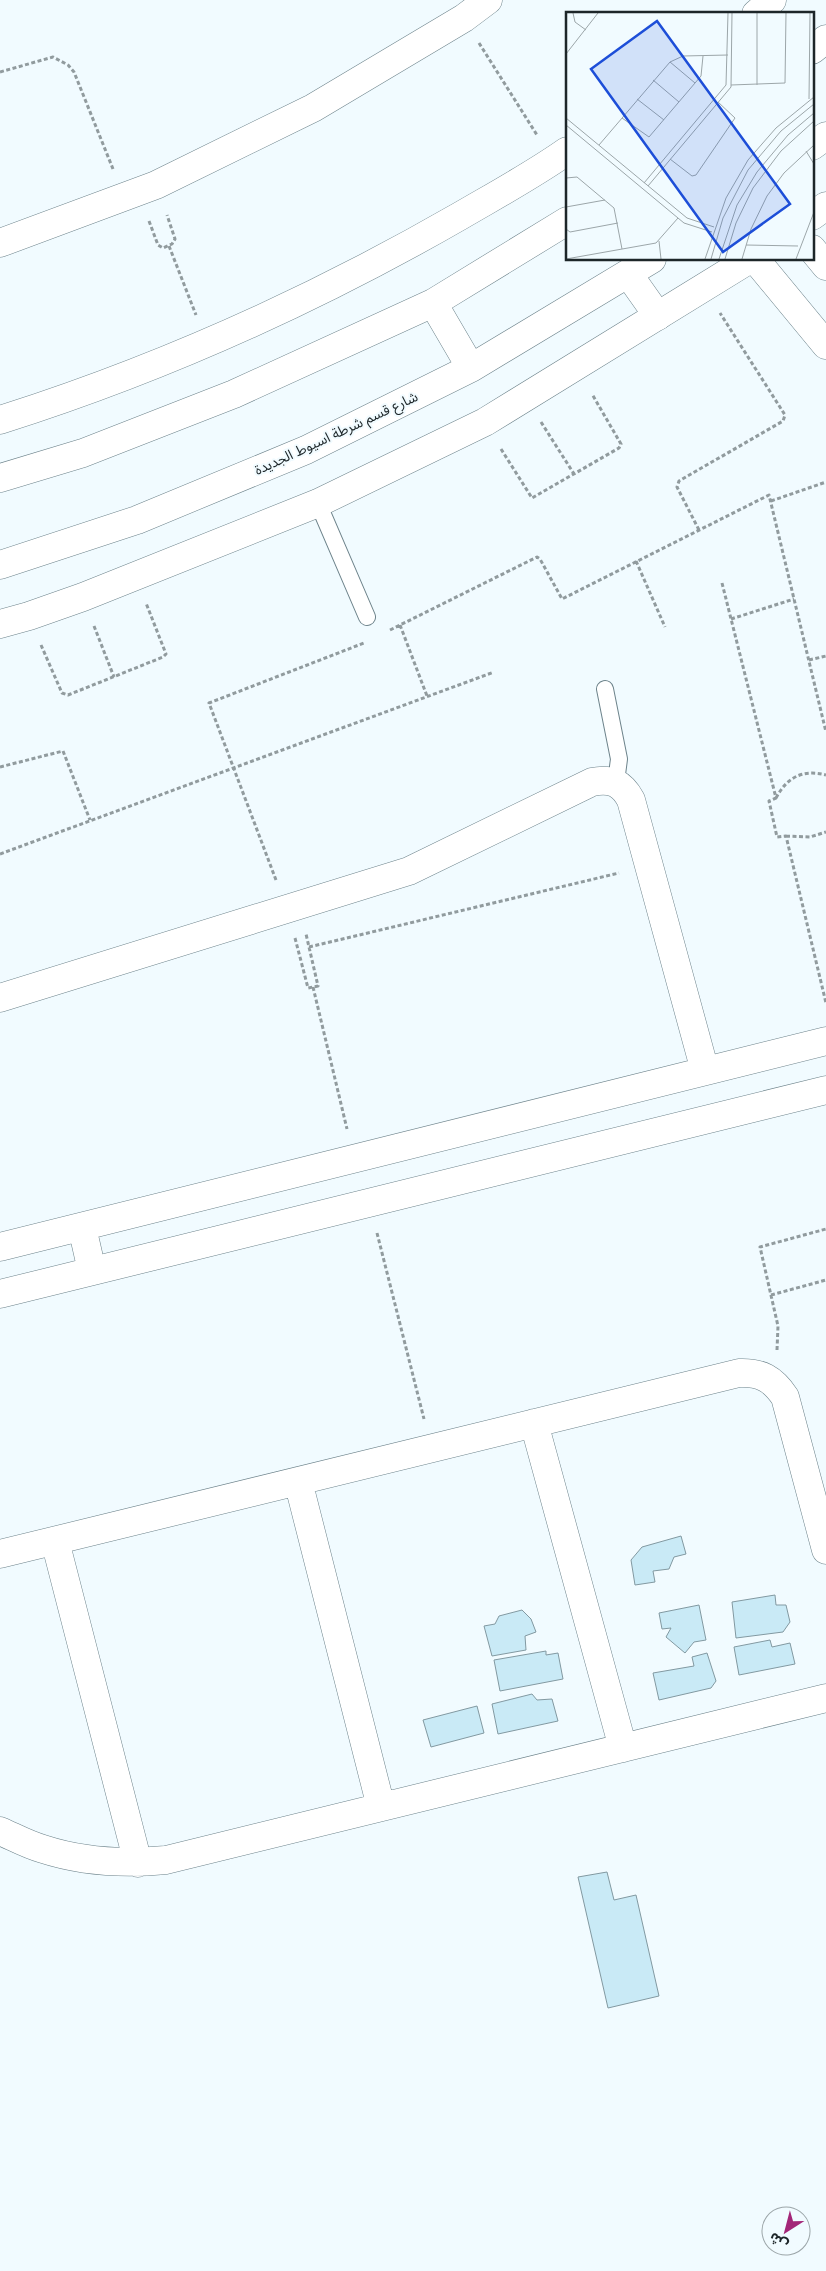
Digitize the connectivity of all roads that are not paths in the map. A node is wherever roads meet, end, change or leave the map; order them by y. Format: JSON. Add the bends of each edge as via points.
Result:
{"nodes":[{"id":1,"x":488,"y":0,"type":"edge"},
{"id":2,"x":772,"y":0,"type":"edge"},
{"id":3,"x":758,"y":12,"type":"edge"},
{"id":4,"x":826,"y":38,"type":"edge"},
{"id":5,"x":814,"y":48,"type":"edge"},
{"id":6,"x":826,"y":136,"type":"edge"},
{"id":7,"x":814,"y":145,"type":"edge"},
{"id":8,"x":560,"y":156,"type":"edge"},
{"id":9,"x":826,"y":206,"type":"edge"},
{"id":10,"x":814,"y":215,"type":"edge"},
{"id":11,"x":566,"y":222,"type":"edge"},
{"id":12,"x":0,"y":243,"type":"edge"},
{"id":13,"x":814,"y":251,"type":"edge"},
{"id":14,"x":650,"y":260,"type":"edge"},
{"id":15,"x":748,"y":260,"type":"edge"},
{"id":16,"x":756,"y":260,"type":"edge"},
{"id":17,"x":826,"y":266,"type":"edge"},
{"id":18,"x":629,"y":274,"type":"junction"},
{"id":19,"x":433,"y":303,"type":"junction"},
{"id":20,"x":658,"y":316,"type":"junction"},
{"id":21,"x":826,"y":345,"type":"edge"},
{"id":22,"x":471,"y":368,"type":"junction"},
{"id":23,"x":0,"y":420,"type":"edge"},
{"id":24,"x":0,"y":478,"type":"edge"},
{"id":25,"x":318,"y":503,"type":"junction"},
{"id":26,"x":0,"y":565,"type":"edge"},
{"id":27,"x":367,"y":618,"type":"dead end"},
{"id":28,"x":0,"y":624,"type":"edge"},
{"id":29,"x":605,"y":689,"type":"dead end"},
{"id":30,"x":616,"y":782,"type":"junction"},
{"id":31,"x":0,"y":998,"type":"edge"},
{"id":32,"x":826,"y":1041,"type":"edge"},
{"id":33,"x":705,"y":1071,"type":"junction"},
{"id":34,"x":826,"y":1090,"type":"edge"},
{"id":35,"x":82,"y":1227,"type":"junction"},
{"id":36,"x":0,"y":1247,"type":"edge"},
{"id":37,"x":92,"y":1271,"type":"junction"},
{"id":38,"x":0,"y":1294,"type":"edge"},
{"id":39,"x":534,"y":1423,"type":"junction"},
{"id":40,"x":298,"y":1481,"type":"junction"},
{"id":41,"x":55,"y":1541,"type":"junction"},
{"id":42,"x":826,"y":1550,"type":"edge"},
{"id":43,"x":0,"y":1554,"type":"edge"},
{"id":44,"x":826,"y":1698,"type":"edge"},
{"id":45,"x":623,"y":1748,"type":"junction"},
{"id":46,"x":381,"y":1807,"type":"junction"},
{"id":47,"x":0,"y":1831,"type":"edge"},
{"id":48,"x":138,"y":1863,"type":"junction"}],
"edges":[{"from":1,"to":12,"type":"street","via":[[464,18],[314,108],[139,191]]},
{"from":2,"to":3,"type":"street"},
{"from":4,"to":5,"type":"street"},
{"from":6,"to":7,"type":"street"},
{"from":8,"to":23,"type":"street","via":[[384,259],[208,344]]},
{"from":9,"to":10,"type":"street"},
{"from":11,"to":19,"type":"street"},
{"from":13,"to":17,"type":"street"},
{"from":14,"to":18,"type":"street","name":"شارع قسم شرطة اسيوط الجديدة"},
{"from":15,"to":20,"type":"street"},
{"from":16,"to":21,"type":"street"},
{"from":18,"to":20,"type":"street"},
{"from":18,"to":22,"type":"street","name":"شارع قسم شرطة اسيوط الجديدة"},
{"from":19,"to":22,"type":"street"},
{"from":19,"to":24,"type":"street","via":[[234,394],[83,453]]},
{"from":20,"to":25,"type":"street","via":[[485,422]]},
{"from":22,"to":26,"type":"street","name":"شارع قسم شرطة اسيوط الجديدة","via":[[288,457],[137,520]]},
{"from":25,"to":27,"type":"lane"},
{"from":25,"to":28,"type":"street","via":[[83,597]]},
{"from":29,"to":30,"type":"lane","via":[[619,759]]},
{"from":30,"to":31,"type":"street","via":[[604,779],[592,782],[409,871]]},
{"from":30,"to":33,"type":"street","via":[[631,800]]},
{"from":32,"to":33,"type":"street"},
{"from":33,"to":35,"type":"street"},
{"from":34,"to":37,"type":"street"},
{"from":35,"to":36,"type":"street"},
{"from":35,"to":37,"type":"street"},
{"from":37,"to":38,"type":"street"},
{"from":39,"to":40,"type":"street"},
{"from":39,"to":42,"type":"street","via":[[739,1373],[753,1372],[766,1377],[785,1397]]},
{"from":39,"to":45,"type":"street"},
{"from":40,"to":41,"type":"street"},
{"from":40,"to":46,"type":"street"},
{"from":41,"to":43,"type":"street"},
{"from":41,"to":48,"type":"street"},
{"from":44,"to":45,"type":"street"},
{"from":45,"to":46,"type":"street"},
{"from":46,"to":48,"type":"street","via":[[195,1854]]},
{"from":47,"to":48,"type":"street","via":[[43,1849],[80,1858]]}]}
